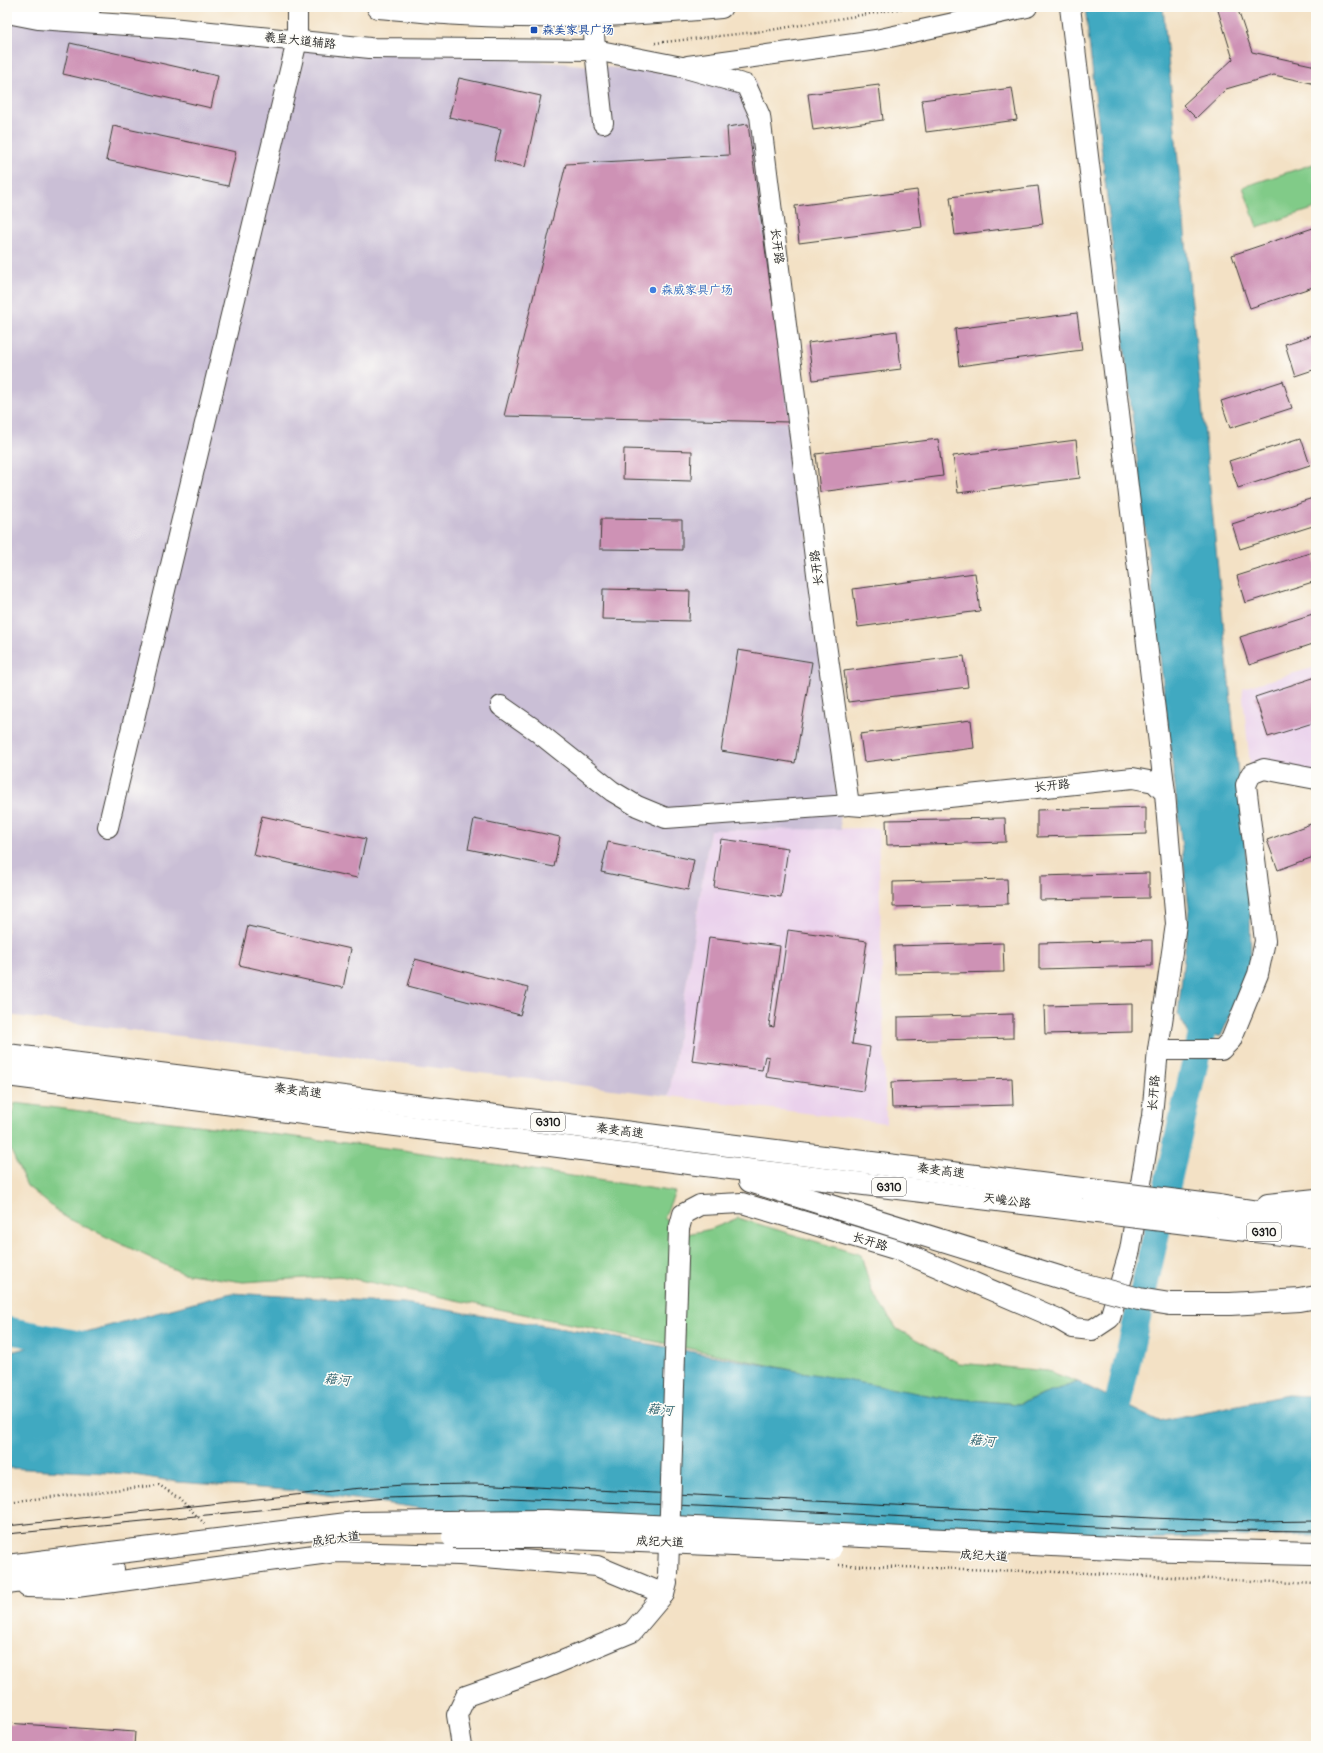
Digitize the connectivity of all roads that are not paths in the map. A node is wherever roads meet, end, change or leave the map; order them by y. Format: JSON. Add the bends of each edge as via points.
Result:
{"nodes":[{"id":1,"x":78,"y":7,"type":"edge"},
{"id":2,"x":92,"y":7,"type":"edge"},
{"id":3,"x":297,"y":7,"type":"edge"},
{"id":4,"x":378,"y":7,"type":"edge"},
{"id":5,"x":721,"y":7,"type":"edge"},
{"id":6,"x":1027,"y":7,"type":"edge"},
{"id":7,"x":1070,"y":7,"type":"edge"},
{"id":8,"x":446,"y":10,"type":"edge"},
{"id":9,"x":7,"y":13,"type":"edge"},
{"id":10,"x":593,"y":16,"type":"junction"},
{"id":11,"x":297,"y":41,"type":"junction"},
{"id":12,"x":595,"y":50,"type":"junction"},
{"id":13,"x":682,"y":66,"type":"junction"},
{"id":14,"x":603,"y":123,"type":"dead end"},
{"id":15,"x":501,"y":706,"type":"dead end"},
{"id":16,"x":1316,"y":779,"type":"edge"},
{"id":17,"x":1165,"y":793,"type":"junction"},
{"id":18,"x":849,"y":805,"type":"junction"},
{"id":19,"x":108,"y":827,"type":"dead end"},
{"id":20,"x":1158,"y":1050,"type":"junction"},
{"id":21,"x":7,"y":1055,"type":"edge"},
{"id":22,"x":7,"y":1075,"type":"edge"},
{"id":23,"x":697,"y":1164,"type":"junction"},
{"id":24,"x":1316,"y":1200,"type":"edge"},
{"id":25,"x":1226,"y":1207,"type":"junction"},
{"id":26,"x":1316,"y":1221,"type":"edge"},
{"id":27,"x":1316,"y":1238,"type":"edge"},
{"id":28,"x":1316,"y":1297,"type":"edge"},
{"id":29,"x":1316,"y":1553,"type":"edge"},
{"id":30,"x":112,"y":1561,"type":"junction"},
{"id":31,"x":7,"y":1566,"type":"edge"},
{"id":32,"x":1316,"y":1567,"type":"edge"},
{"id":33,"x":7,"y":1583,"type":"edge"},
{"id":34,"x":7,"y":1586,"type":"edge"},
{"id":35,"x":664,"y":1594,"type":"junction"},
{"id":36,"x":462,"y":1746,"type":"edge"}],
"edges":[{"from":1,"to":2,"type":"street"},
{"from":3,"to":11,"type":"street"},
{"from":4,"to":8,"type":"main road"},
{"from":5,"to":10,"type":"main road"},
{"from":6,"to":13,"type":"street","via":[[876,40]]},
{"from":7,"to":17,"type":"street"},
{"from":8,"to":10,"type":"main road"},
{"from":9,"to":11,"type":"street","name":"羲皇大道辅路","via":[[38,19],[171,28]]},
{"from":10,"to":12,"type":"street"},
{"from":11,"to":12,"type":"street","name":"羲皇大道辅路","via":[[370,48]]},
{"from":11,"to":19,"type":"street"},
{"from":12,"to":13,"type":"street","name":"长开路"},
{"from":12,"to":14,"type":"street"},
{"from":13,"to":18,"type":"street","name":"长开路","via":[[746,85],[760,116],[823,623]]},
{"from":15,"to":18,"type":"street","via":[[612,791],[637,806],[666,818]]},
{"from":16,"to":20,"type":"street","via":[[1264,769],[1251,774],[1246,785],[1265,941],[1258,974],[1231,1040],[1222,1050]]},
{"from":17,"to":18,"type":"street","name":"长开路","via":[[1154,782],[1133,778],[862,806]]},
{"from":17,"to":20,"type":"street","name":"长开路","via":[[1176,924]]},
{"from":20,"to":35,"type":"street","name":"长开路","bridge":true,"via":[[1152,1116],[1130,1250],[1110,1318],[1092,1330],[1072,1328],[1056,1318],[898,1250],[742,1203],[700,1205],[683,1214],[678,1229],[668,1575]]},
{"from":21,"to":25,"type":"main road","name":"秦麦高速","number":"G310","bridge":true},
{"from":22,"to":23,"type":"main road","name":"秦麦高速","number":"G310"},
{"from":23,"to":27,"type":"main road","name":"天巉公路","number":"G310","bridge":true},
{"from":23,"to":28,"type":"main road","bridge":true,"via":[[1078,1283],[1139,1299],[1170,1304],[1230,1304]]},
{"from":24,"to":25,"type":"main road"},
{"from":25,"to":26,"type":"main road","number":"G310"},
{"from":29,"to":30,"type":"main road","name":"成纪大道","bridge":true,"via":[[1135,1549],[546,1521],[355,1523]]},
{"from":30,"to":31,"type":"main road","name":"成纪大道"},
{"from":30,"to":32,"type":"main road","name":"成纪大道","bridge":true,"via":[[359,1536],[545,1537],[1134,1564]]},
{"from":30,"to":33,"type":"main road","name":"成纪大道"},
{"from":34,"to":35,"type":"street","via":[[69,1588],[336,1552],[460,1555],[597,1566]]},
{"from":35,"to":36,"type":"street","via":[[632,1632],[543,1669],[466,1696],[457,1715]]}]}
